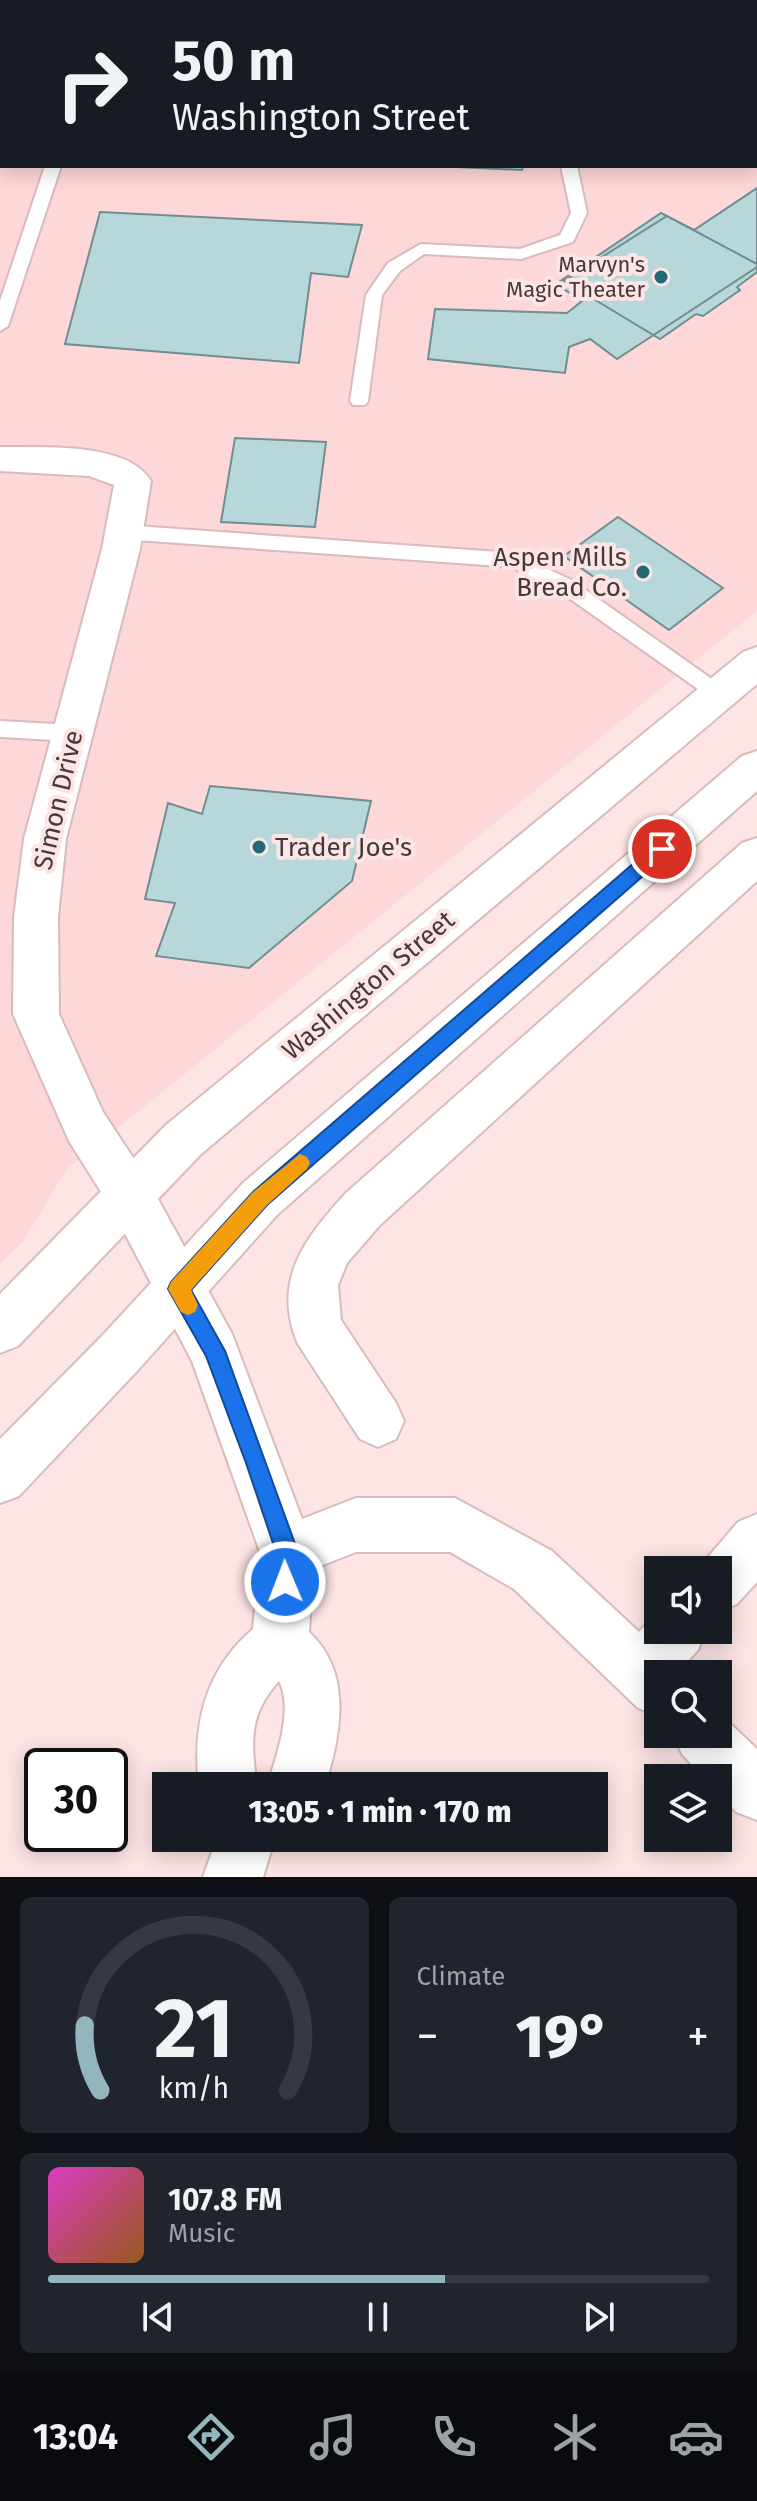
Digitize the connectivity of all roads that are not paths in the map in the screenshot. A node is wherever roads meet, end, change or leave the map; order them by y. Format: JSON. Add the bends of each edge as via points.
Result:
{"nodes":[{"id":1,"x":52,"y":168,"type":"edge"},
{"id":2,"x":569,"y":168,"type":"edge"},
{"id":3,"x":0,"y":326,"type":"edge"},
{"id":4,"x":359,"y":401,"type":"dead end"},
{"id":5,"x":0,"y":459,"type":"edge"},
{"id":6,"x":122,"y":532,"type":"junction"},
{"id":7,"x":757,"y":662,"type":"edge"},
{"id":8,"x":719,"y":694,"type":"junction"},
{"id":9,"x":0,"y":729,"type":"edge"},
{"id":10,"x":73,"y":733,"type":"junction"},
{"id":11,"x":757,"y":767,"type":"edge"},
{"id":12,"x":757,"y":855,"type":"edge"},
{"id":13,"x":141,"y":1216,"type":"junction"},
{"id":14,"x":179,"y":1289,"type":"junction"},
{"id":15,"x":0,"y":1329,"type":"edge"},
{"id":16,"x":378,"y":1421,"type":"dead end"},
{"id":17,"x":0,"y":1477,"type":"edge"},
{"id":18,"x":757,"y":1541,"type":"edge"},
{"id":19,"x":287,"y":1552,"type":"junction"},
{"id":20,"x":732,"y":1569,"type":"edge"},
{"id":21,"x":280,"y":1643,"type":"junction"},
{"id":22,"x":644,"y":1674,"type":"edge"},
{"id":23,"x":716,"y":1748,"type":"edge"},
{"id":24,"x":227,"y":1772,"type":"edge"},
{"id":25,"x":300,"y":1772,"type":"edge"},
{"id":26,"x":757,"y":1791,"type":"edge"},
{"id":27,"x":241,"y":1852,"type":"edge"},
{"id":28,"x":233,"y":1877,"type":"edge"}],
"edges":[{"from":1,"to":3,"type":"lane"},
{"from":2,"to":4,"type":"lane","via":[[579,213],[567,238],[521,254],[421,249],[394,267],[374,295]]},
{"from":5,"to":6,"type":"street","name":"Simon Drive","via":[[124,471],[133,481],[133,497]]},
{"from":6,"to":8,"type":"lane","via":[[515,560],[566,586]]},
{"from":6,"to":10,"type":"street","name":"Simon Drive"},
{"from":7,"to":8,"type":"street","name":"Washington Street"},
{"from":8,"to":13,"type":"street","name":"Washington Street","via":[[197,1128]]},
{"from":9,"to":10,"type":"lane"},
{"from":10,"to":13,"type":"street","name":"Simon Drive","via":[[45,839],[36,917],[36,1014],[86,1126]]},
{"from":11,"to":14,"type":"street","via":[[260,1199]]},
{"from":12,"to":16,"type":"street","via":[[363,1209],[328,1248],[313,1285],[316,1327]]},
{"from":13,"to":14,"type":"street","name":"Simon Drive"},
{"from":13,"to":15,"type":"street","name":"Washington Street"},
{"from":14,"to":17,"type":"street"},
{"from":14,"to":19,"type":"street","name":"Simon Drive","via":[[214,1351]]},
{"from":18,"to":20,"type":"street"},
{"from":19,"to":21,"type":"street"},
{"from":19,"to":22,"type":"street","via":[[356,1525],[455,1525],[533,1570]]},
{"from":21,"to":24,"type":"street","via":[[254,1663],[231,1702],[223,1733]]},
{"from":21,"to":25,"type":"street","via":[[304,1668],[312,1708]]},
{"from":23,"to":26,"type":"street"},
{"from":27,"to":28,"type":"street"}]}
